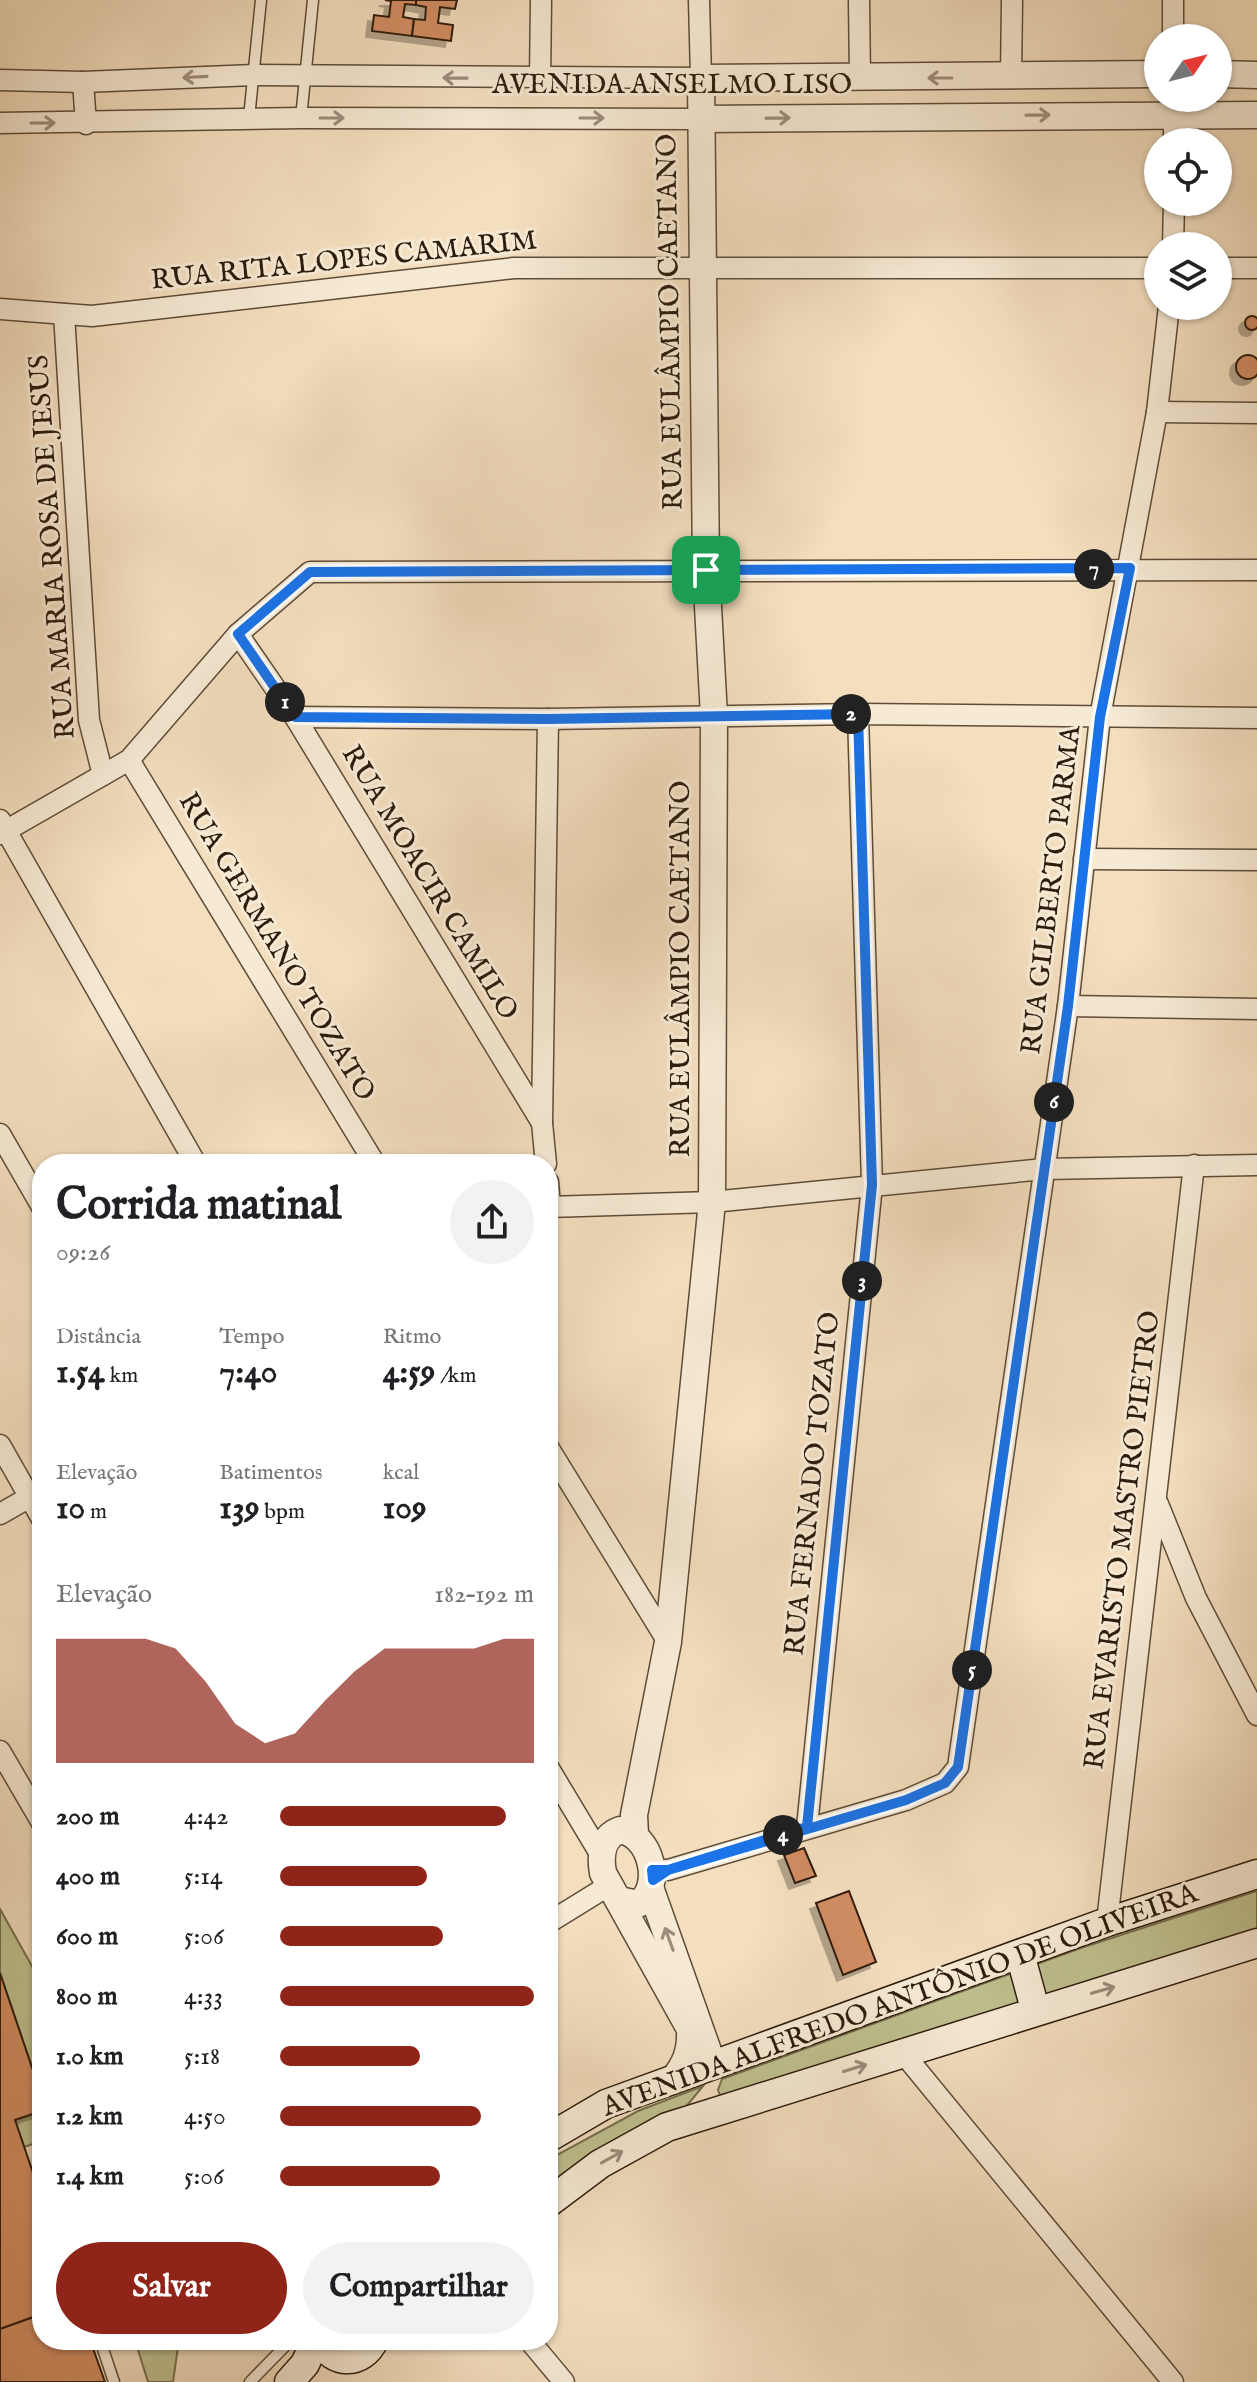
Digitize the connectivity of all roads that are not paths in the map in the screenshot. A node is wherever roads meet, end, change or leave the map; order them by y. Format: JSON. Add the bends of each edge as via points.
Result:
{"nodes":[{"id":1,"x":261,"y":0,"type":"edge"},
{"id":2,"x":313,"y":0,"type":"edge"},
{"id":3,"x":541,"y":0,"type":"edge"},
{"id":4,"x":699,"y":0,"type":"edge"},
{"id":5,"x":859,"y":0,"type":"edge"},
{"id":6,"x":1012,"y":0,"type":"edge"},
{"id":7,"x":1173,"y":0,"type":"edge"},
{"id":8,"x":1173,"y":24,"type":"edge"},
{"id":9,"x":1144,"y":74,"type":"edge"},
{"id":10,"x":1232,"y":74,"type":"edge"},
{"id":11,"x":254,"y":75,"type":"junction"},
{"id":12,"x":306,"y":75,"type":"junction"},
{"id":13,"x":1257,"y":75,"type":"edge"},
{"id":14,"x":701,"y":78,"type":"junction"},
{"id":15,"x":860,"y":78,"type":"junction"},
{"id":16,"x":1011,"y":78,"type":"junction"},
{"id":17,"x":0,"y":80,"type":"edge"},
{"id":18,"x":540,"y":80,"type":"junction"},
{"id":19,"x":83,"y":82,"type":"junction"},
{"id":20,"x":1144,"y":107,"type":"edge"},
{"id":21,"x":1229,"y":112,"type":"edge"},
{"id":22,"x":1257,"y":115,"type":"edge"},
{"id":23,"x":249,"y":118,"type":"junction"},
{"id":24,"x":301,"y":118,"type":"junction"},
{"id":25,"x":700,"y":119,"type":"junction"},
{"id":26,"x":0,"y":123,"type":"edge"},
{"id":27,"x":86,"y":124,"type":"junction"},
{"id":28,"x":701,"y":266,"type":"junction"},
{"id":29,"x":1144,"y":268,"type":"edge"},
{"id":30,"x":1232,"y":268,"type":"edge"},
{"id":31,"x":1257,"y":268,"type":"edge"},
{"id":32,"x":0,"y":309,"type":"edge"},
{"id":33,"x":64,"y":314,"type":"junction"},
{"id":34,"x":1167,"y":320,"type":"edge"},
{"id":35,"x":1157,"y":412,"type":"junction"},
{"id":36,"x":1257,"y":413,"type":"edge"},
{"id":37,"x":1130,"y":568,"type":"junction"},
{"id":38,"x":706,"y":570,"type":"junction"},
{"id":39,"x":1257,"y":570,"type":"edge"},
{"id":40,"x":238,"y":634,"type":"junction"},
{"id":41,"x":858,"y":714,"type":"junction"},
{"id":42,"x":714,"y":716,"type":"junction"},
{"id":43,"x":295,"y":717,"type":"junction"},
{"id":44,"x":1100,"y":717,"type":"junction"},
{"id":45,"x":1257,"y":718,"type":"edge"},
{"id":46,"x":548,"y":719,"type":"junction"},
{"id":47,"x":129,"y":760,"type":"junction"},
{"id":48,"x":103,"y":775,"type":"junction"},
{"id":49,"x":2,"y":828,"type":"edge"},
{"id":50,"x":1084,"y":859,"type":"junction"},
{"id":51,"x":1257,"y":860,"type":"edge"},
{"id":52,"x":1068,"y":1006,"type":"junction"},
{"id":53,"x":1257,"y":1009,"type":"edge"},
{"id":54,"x":542,"y":1123,"type":"junction"},
{"id":55,"x":0,"y":1134,"type":"edge"},
{"id":56,"x":190,"y":1154,"type":"edge"},
{"id":57,"x":369,"y":1154,"type":"edge"},
{"id":58,"x":545,"y":1154,"type":"edge"},
{"id":59,"x":1194,"y":1165,"type":"junction"},
{"id":60,"x":1257,"y":1165,"type":"edge"},
{"id":61,"x":1044,"y":1169,"type":"junction"},
{"id":62,"x":872,"y":1185,"type":"junction"},
{"id":63,"x":32,"y":1190,"type":"edge"},
{"id":64,"x":712,"y":1202,"type":"junction"},
{"id":65,"x":558,"y":1207,"type":"edge"},
{"id":66,"x":0,"y":1445,"type":"edge"},
{"id":67,"x":558,"y":1463,"type":"edge"},
{"id":68,"x":32,"y":1489,"type":"edge"},
{"id":69,"x":32,"y":1496,"type":"edge"},
{"id":70,"x":1156,"y":1501,"type":"junction"},
{"id":71,"x":0,"y":1514,"type":"edge"},
{"id":72,"x":668,"y":1642,"type":"junction"},
{"id":73,"x":1257,"y":1715,"type":"edge"},
{"id":74,"x":0,"y":1751,"type":"edge"},
{"id":75,"x":558,"y":1777,"type":"edge"},
{"id":76,"x":32,"y":1806,"type":"edge"},
{"id":77,"x":807,"y":1827,"type":"junction"},
{"id":78,"x":615,"y":1837,"type":"junction"},
{"id":79,"x":1257,"y":1874,"type":"edge"},
{"id":80,"x":656,"y":1878,"type":"junction"},
{"id":81,"x":610,"y":1892,"type":"junction"},
{"id":82,"x":558,"y":1918,"type":"edge"},
{"id":83,"x":1107,"y":1922,"type":"junction"},
{"id":84,"x":1257,"y":1943,"type":"edge"},
{"id":85,"x":1020,"y":1954,"type":"junction"},
{"id":86,"x":1035,"y":2009,"type":"junction"},
{"id":87,"x":903,"y":2053,"type":"junction"},
{"id":88,"x":713,"y":2065,"type":"junction"},
{"id":89,"x":672,"y":2081,"type":"junction"},
{"id":90,"x":667,"y":2127,"type":"junction"},
{"id":91,"x":558,"y":2132,"type":"edge"},
{"id":92,"x":558,"y":2196,"type":"edge"},
{"id":93,"x":103,"y":2350,"type":"edge"},
{"id":94,"x":281,"y":2350,"type":"edge"},
{"id":95,"x":313,"y":2350,"type":"edge"},
{"id":96,"x":328,"y":2350,"type":"edge"},
{"id":97,"x":369,"y":2350,"type":"edge"},
{"id":98,"x":537,"y":2350,"type":"edge"},
{"id":99,"x":341,"y":2371,"type":"edge"},
{"id":100,"x":114,"y":2382,"type":"edge"},
{"id":101,"x":250,"y":2382,"type":"edge"},
{"id":102,"x":289,"y":2382,"type":"edge"},
{"id":103,"x":564,"y":2382,"type":"edge"},
{"id":104,"x":1173,"y":2382,"type":"edge"}],
"edges":[{"from":1,"to":11,"type":"lane"},
{"from":2,"to":12,"type":"lane"},
{"from":3,"to":18,"type":"street"},
{"from":4,"to":14,"type":"street"},
{"from":5,"to":15,"type":"street"},
{"from":6,"to":16,"type":"street"},
{"from":7,"to":8,"type":"street"},
{"from":9,"to":16,"type":"street","name":"AVENIDA ANSELMO LISO"},
{"from":10,"to":13,"type":"street"},
{"from":11,"to":12,"type":"street","name":"AVENIDA ANSELMO LISO"},
{"from":11,"to":19,"type":"street","name":"AVENIDA ANSELMO LISO","one_way":true},
{"from":11,"to":23,"type":"lane"},
{"from":18,"to":12,"type":"street","name":"AVENIDA ANSELMO LISO","one_way":true},
{"from":12,"to":24,"type":"lane"},
{"from":14,"to":15,"type":"street","name":"AVENIDA ANSELMO LISO"},
{"from":14,"to":18,"type":"street","name":"AVENIDA ANSELMO LISO"},
{"from":14,"to":25,"type":"street","name":"RUA EULÂMPIO CAETANO"},
{"from":16,"to":15,"type":"street","name":"AVENIDA ANSELMO LISO","one_way":true},
{"from":17,"to":19,"type":"street","name":"AVENIDA ANSELMO LISO"},
{"from":19,"to":27,"type":"street"},
{"from":25,"to":20,"type":"street","name":"AVENIDA ANSELMO LISO","one_way":true},
{"from":21,"to":22,"type":"street","name":"AVENIDA ANSELMO LISO"},
{"from":23,"to":24,"type":"street","name":"AVENIDA ANSELMO LISO"},
{"from":23,"to":27,"type":"street","name":"AVENIDA ANSELMO LISO"},
{"from":24,"to":25,"type":"street","name":"AVENIDA ANSELMO LISO","one_way":true},
{"from":25,"to":28,"type":"street","name":"RUA EULÂMPIO CAETANO"},
{"from":26,"to":27,"type":"street","name":"AVENIDA ANSELMO LISO","one_way":true},
{"from":28,"to":29,"type":"street","name":"RUA RITA LOPES CAMARIM"},
{"from":28,"to":33,"type":"street","name":"RUA RITA LOPES CAMARIM","via":[[500,269],[92,316]]},
{"from":28,"to":38,"type":"street","name":"RUA EULÂMPIO CAETANO"},
{"from":30,"to":31,"type":"street"},
{"from":32,"to":33,"type":"street","name":"RUA RITA LOPES CAMARIM"},
{"from":33,"to":48,"type":"street","name":"RUA MARIA ROSA DE JESUS","via":[[89,720]]},
{"from":34,"to":35,"type":"street","name":"RUA GILBERTO PARMA"},
{"from":35,"to":36,"type":"street"},
{"from":35,"to":37,"type":"street","name":"RUA GILBERTO PARMA"},
{"from":37,"to":38,"type":"street"},
{"from":37,"to":39,"type":"street"},
{"from":37,"to":44,"type":"street","name":"RUA GILBERTO PARMA"},
{"from":38,"to":40,"type":"street","via":[[310,572]]},
{"from":38,"to":42,"type":"street","name":"RUA EULÂMPIO CAETANO"},
{"from":40,"to":43,"type":"street","name":"RUA MOACIR CAMILO"},
{"from":40,"to":47,"type":"street"},
{"from":41,"to":42,"type":"street"},
{"from":41,"to":44,"type":"street"},
{"from":41,"to":62,"type":"street","name":"RUA FERNADO TOZATO"},
{"from":42,"to":46,"type":"street"},
{"from":42,"to":64,"type":"street","name":"RUA EULÂMPIO CAETANO"},
{"from":43,"to":46,"type":"street"},
{"from":43,"to":54,"type":"street","name":"RUA MOACIR CAMILO"},
{"from":44,"to":45,"type":"street"},
{"from":44,"to":50,"type":"street","name":"RUA GILBERTO PARMA"},
{"from":46,"to":54,"type":"street"},
{"from":47,"to":48,"type":"street"},
{"from":47,"to":57,"type":"street","name":"RUA GERMANO TOZATO"},
{"from":48,"to":49,"type":"street"},
{"from":49,"to":56,"type":"street"},
{"from":50,"to":51,"type":"street"},
{"from":50,"to":52,"type":"street","name":"RUA GILBERTO PARMA"},
{"from":52,"to":53,"type":"street"},
{"from":52,"to":61,"type":"street","name":"RUA GILBERTO PARMA"},
{"from":54,"to":58,"type":"street"},
{"from":55,"to":63,"type":"street"},
{"from":59,"to":60,"type":"street"},
{"from":59,"to":61,"type":"street"},
{"from":59,"to":70,"type":"street","name":"RUA EVARISTO MASTRO PIETRO"},
{"from":61,"to":62,"type":"street"},
{"from":61,"to":77,"type":"street","name":"RUA GILBERTO PARMA","via":[[958,1767],[945,1783],[906,1800]]},
{"from":62,"to":64,"type":"street"},
{"from":62,"to":77,"type":"street","name":"RUA FERNADO TOZATO"},
{"from":64,"to":65,"type":"street"},
{"from":64,"to":72,"type":"street","name":"RUA EULÂMPIO CAETANO"},
{"from":66,"to":68,"type":"street"},
{"from":67,"to":72,"type":"street"},
{"from":69,"to":71,"type":"street"},
{"from":70,"to":73,"type":"street","via":[[1196,1598]]},
{"from":70,"to":83,"type":"street","name":"RUA EVARISTO MASTRO PIETRO"},
{"from":72,"to":78,"type":"street","name":"RUA EULÂMPIO CAETANO"},
{"from":74,"to":76,"type":"street"},
{"from":75,"to":78,"type":"street"},
{"from":77,"to":80,"type":"street"},
{"from":78,"to":80,"type":"street","via":[[644,1848]]},
{"from":78,"to":81,"type":"street"},
{"from":79,"to":83,"type":"main road","name":"AVENIDA ALFREDO ANTÔNIO DE OLIVEIRA"},
{"from":80,"to":81,"type":"street","via":[[638,1904]]},
{"from":88,"to":80,"type":"street","one_way":true},
{"from":81,"to":82,"type":"street"},
{"from":81,"to":89,"type":"street","via":[[690,2029],[691,2050]]},
{"from":83,"to":85,"type":"main road","name":"AVENIDA ALFREDO ANTÔNIO DE OLIVEIRA"},
{"from":86,"to":84,"type":"main road","name":"AVENIDA ALFREDO ANTÔNIO DE OLIVEIRA","one_way":true},
{"from":85,"to":86,"type":"main road"},
{"from":85,"to":88,"type":"main road","name":"AVENIDA ALFREDO ANTÔNIO DE OLIVEIRA"},
{"from":86,"to":87,"type":"main road","name":"AVENIDA ALFREDO ANTÔNIO DE OLIVEIRA"},
{"from":90,"to":87,"type":"main road","name":"AVENIDA ALFREDO ANTÔNIO DE OLIVEIRA","one_way":true},
{"from":87,"to":104,"type":"street"},
{"from":88,"to":89,"type":"main road","name":"AVENIDA ALFREDO ANTÔNIO DE OLIVEIRA"},
{"from":88,"to":90,"type":"main road","via":[[711,2083],[700,2099]]},
{"from":89,"to":91,"type":"main road","name":"AVENIDA ALFREDO ANTÔNIO DE OLIVEIRA","via":[[606,2104]]},
{"from":92,"to":90,"type":"main road","name":"AVENIDA ALFREDO ANTÔNIO DE OLIVEIRA","one_way":true,"via":[[600,2164]]},
{"from":93,"to":100,"type":"lane"},
{"from":94,"to":101,"type":"lane"},
{"from":95,"to":102,"type":"main road"},
{"from":96,"to":99,"type":"main road"},
{"from":97,"to":99,"type":"main road"},
{"from":98,"to":103,"type":"street"}]}
